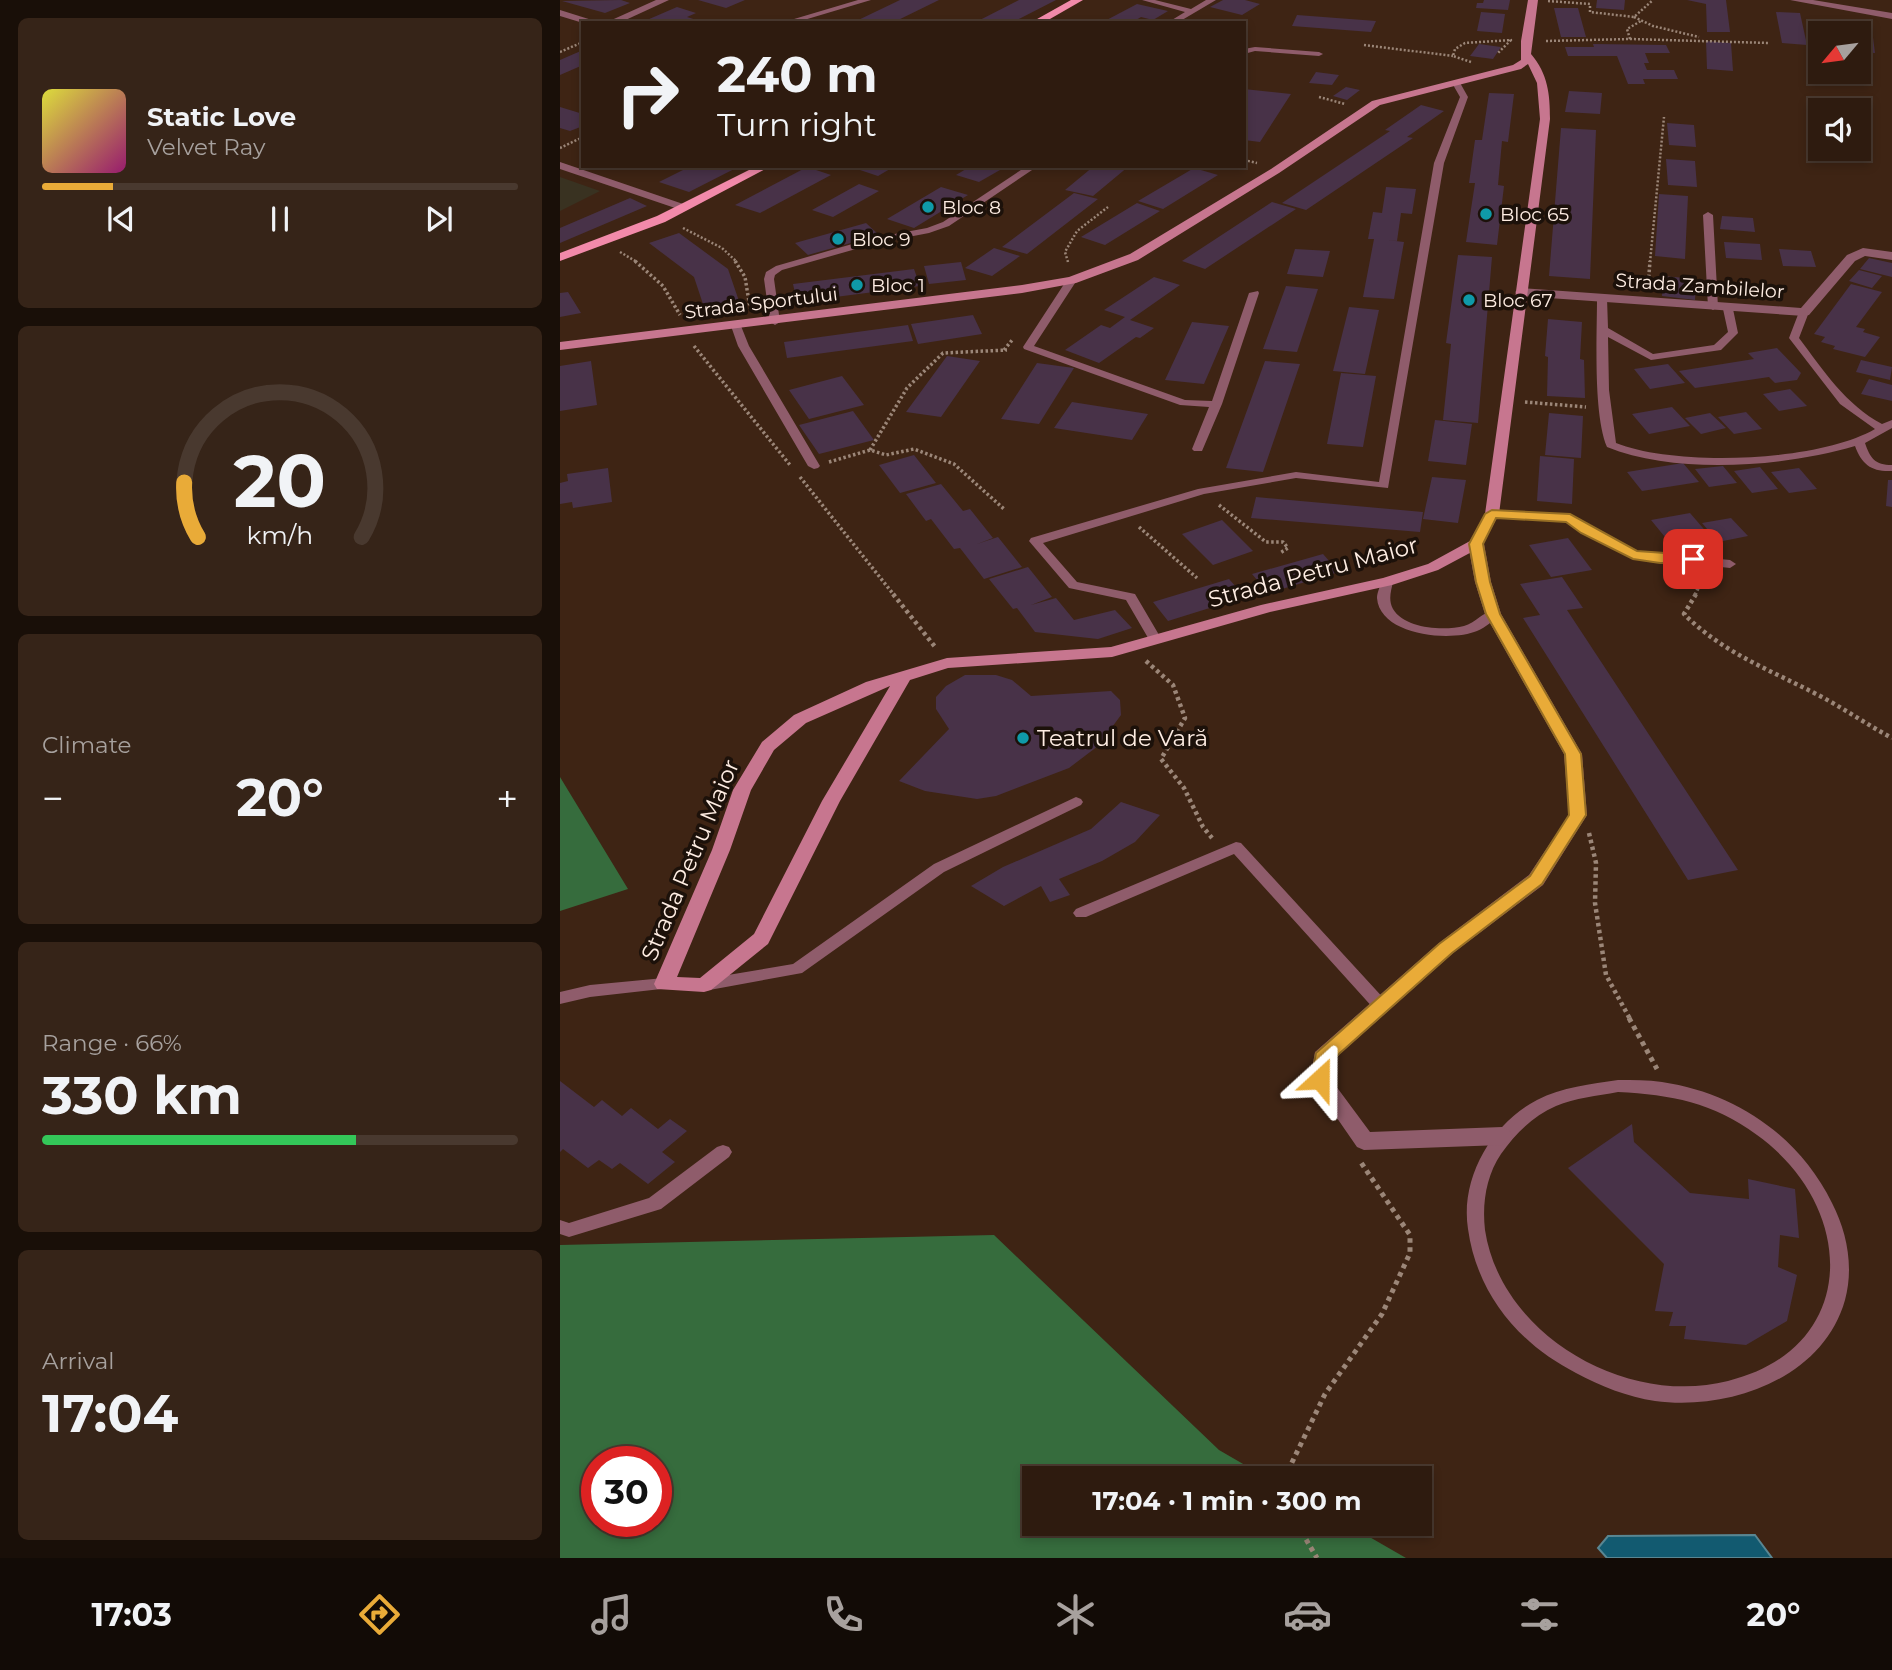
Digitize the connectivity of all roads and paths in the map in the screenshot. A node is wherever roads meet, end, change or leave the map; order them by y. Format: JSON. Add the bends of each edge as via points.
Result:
{"nodes":[{"id":1,"x":664,"y":0,"type":"edge"},
{"id":2,"x":867,"y":0,"type":"edge"},
{"id":3,"x":1078,"y":0,"type":"edge"},
{"id":4,"x":1146,"y":0,"type":"edge"},
{"id":5,"x":1212,"y":0,"type":"edge"},
{"id":6,"x":1533,"y":0,"type":"edge"},
{"id":7,"x":1653,"y":0,"type":"edge"},
{"id":8,"x":1795,"y":0,"type":"edge"},
{"id":9,"x":1547,"y":1,"type":"edge"},
{"id":10,"x":1191,"y":11,"type":"junction"},
{"id":11,"x":560,"y":13,"type":"edge"},
{"id":12,"x":1892,"y":16,"type":"edge"},
{"id":13,"x":1634,"y":17,"type":"junction"},
{"id":14,"x":586,"y":21,"type":"edge"},
{"id":15,"x":615,"y":21,"type":"edge"},
{"id":16,"x":792,"y":21,"type":"edge"},
{"id":17,"x":1039,"y":21,"type":"edge"},
{"id":18,"x":1174,"y":21,"type":"edge"},
{"id":19,"x":1641,"y":21,"type":"junction"},
{"id":20,"x":1630,"y":38,"type":"junction"},
{"id":21,"x":1710,"y":40,"type":"junction"},
{"id":22,"x":1544,"y":41,"type":"dead end"},
{"id":23,"x":581,"y":43,"type":"edge"},
{"id":24,"x":1769,"y":43,"type":"dead end"},
{"id":25,"x":1364,"y":45,"type":"dead end"},
{"id":26,"x":560,"y":52,"type":"edge"},
{"id":27,"x":1246,"y":52,"type":"edge"},
{"id":28,"x":1525,"y":52,"type":"junction"},
{"id":29,"x":1319,"y":54,"type":"dead end"},
{"id":30,"x":1496,"y":55,"type":"dead end"},
{"id":31,"x":1453,"y":56,"type":"junction"},
{"id":32,"x":1473,"y":62,"type":"dead end"},
{"id":33,"x":1500,"y":72,"type":"junction"},
{"id":34,"x":1456,"y":83,"type":"junction"},
{"id":35,"x":1544,"y":83,"type":"junction"},
{"id":36,"x":1319,"y":97,"type":"dead end"},
{"id":37,"x":1339,"y":113,"type":"dead end"},
{"id":38,"x":1664,"y":117,"type":"dead end"},
{"id":39,"x":581,"y":138,"type":"edge"},
{"id":40,"x":560,"y":148,"type":"edge"},
{"id":41,"x":1259,"y":164,"type":"dead end"},
{"id":42,"x":560,"y":165,"type":"edge"},
{"id":43,"x":762,"y":168,"type":"edge"},
{"id":44,"x":1031,"y":168,"type":"edge"},
{"id":45,"x":1249,"y":171,"type":"dead end"},
{"id":46,"x":1108,"y":207,"type":"dead end"},
{"id":47,"x":685,"y":208,"type":"junction"},
{"id":48,"x":1708,"y":215,"type":"dead end"},
{"id":49,"x":678,"y":225,"type":"dead end"},
{"id":50,"x":616,"y":250,"type":"dead end"},
{"id":51,"x":1892,"y":256,"type":"edge"},
{"id":52,"x":560,"y":257,"type":"edge"},
{"id":53,"x":1071,"y":276,"type":"junction"},
{"id":54,"x":1521,"y":292,"type":"junction"},
{"id":55,"x":1254,"y":293,"type":"dead end"},
{"id":56,"x":1602,"y":298,"type":"junction"},
{"id":57,"x":1647,"y":302,"type":"junction"},
{"id":58,"x":1713,"y":307,"type":"junction"},
{"id":59,"x":1728,"y":309,"type":"junction"},
{"id":60,"x":1804,"y":312,"type":"junction"},
{"id":61,"x":775,"y":317,"type":"junction"},
{"id":62,"x":681,"y":323,"type":"dead end"},
{"id":63,"x":736,"y":326,"type":"junction"},
{"id":64,"x":1603,"y":330,"type":"junction"},
{"id":65,"x":690,"y":341,"type":"dead end"},
{"id":66,"x":560,"y":346,"type":"edge"},
{"id":67,"x":1028,"y":347,"type":"junction"},
{"id":68,"x":1507,"y":400,"type":"junction"},
{"id":69,"x":1217,"y":404,"type":"junction"},
{"id":70,"x":1606,"y":408,"type":"junction"},
{"id":71,"x":1887,"y":426,"type":"edge"},
{"id":72,"x":1859,"y":442,"type":"junction"},
{"id":73,"x":1198,"y":449,"type":"dead end"},
{"id":74,"x":814,"y":466,"type":"dead end"},
{"id":75,"x":1892,"y":468,"type":"edge"},
{"id":76,"x":1202,"y":492,"type":"junction"},
{"id":77,"x":1004,"y":509,"type":"dead end"},
{"id":78,"x":1126,"y":514,"type":"junction"},
{"id":79,"x":1492,"y":514,"type":"junction"},
{"id":80,"x":1476,"y":544,"type":"junction"},
{"id":81,"x":1280,"y":553,"type":"dead end"},
{"id":82,"x":1693,"y":559,"type":"junction"},
{"id":83,"x":1730,"y":564,"type":"dead end"},
{"id":84,"x":1197,"y":578,"type":"dead end"},
{"id":85,"x":1387,"y":582,"type":"junction"},
{"id":86,"x":1493,"y":614,"type":"junction"},
{"id":87,"x":1156,"y":640,"type":"junction"},
{"id":88,"x":1144,"y":660,"type":"dead end"},
{"id":89,"x":947,"y":663,"type":"junction"},
{"id":90,"x":905,"y":674,"type":"junction"},
{"id":91,"x":1892,"y":738,"type":"edge"},
{"id":92,"x":1076,"y":802,"type":"dead end"},
{"id":93,"x":1578,"y":815,"type":"junction"},
{"id":94,"x":1224,"y":852,"type":"junction"},
{"id":95,"x":1081,"y":913,"type":"dead end"},
{"id":96,"x":664,"y":984,"type":"junction"},
{"id":97,"x":704,"y":985,"type":"junction"},
{"id":98,"x":560,"y":998,"type":"edge"},
{"id":99,"x":1381,"y":1006,"type":"junction"},
{"id":100,"x":1666,"y":1089,"type":"junction"},
{"id":101,"x":1502,"y":1136,"type":"junction"},
{"id":102,"x":723,"y":1152,"type":"dead end"},
{"id":103,"x":1358,"y":1158,"type":"dead end"},
{"id":104,"x":560,"y":1227,"type":"edge"},
{"id":105,"x":1290,"y":1466,"type":"edge"},
{"id":106,"x":1304,"y":1536,"type":"edge"},
{"id":107,"x":1317,"y":1558,"type":"edge"}],
"edges":[{"from":1,"to":15,"type":"street"},
{"from":2,"to":16,"type":"lane"},
{"from":3,"to":17,"type":"main road"},
{"from":4,"to":10,"type":"lane"},
{"from":5,"to":10,"type":"lane"},
{"from":6,"to":28,"type":"street"},
{"from":7,"to":13,"type":"path"},
{"from":8,"to":12,"type":"street"},
{"from":9,"to":13,"type":"path","via":[[1590,4],[1590,12]]},
{"from":10,"to":18,"type":"lane"},
{"from":11,"to":14,"type":"street"},
{"from":13,"to":19,"type":"path"},
{"from":19,"to":20,"type":"path","via":[[1627,29]]},
{"from":19,"to":21,"type":"path"},
{"from":20,"to":21,"type":"path"},
{"from":20,"to":22,"type":"path"},
{"from":21,"to":24,"type":"path"},
{"from":23,"to":26,"type":"path"},
{"from":25,"to":31,"type":"path"},
{"from":27,"to":29,"type":"lane"},
{"from":28,"to":33,"type":"street","via":[[1526,61]]},
{"from":28,"to":35,"type":"street"},
{"from":30,"to":31,"type":"path","via":[[1511,40],[1465,43]]},
{"from":31,"to":32,"type":"path"},
{"from":33,"to":34,"type":"street","name":"Strada Sportului"},
{"from":33,"to":35,"type":"street"},
{"from":34,"to":53,"type":"street","name":"Strada Sportului","via":[[1395,96],[1363,109],[1275,171],[1134,257]]},
{"from":34,"to":76,"type":"lane","via":[[1464,97],[1438,163],[1384,486],[1296,475]]},
{"from":35,"to":54,"type":"street","via":[[1545,119]]},
{"from":36,"to":37,"type":"path","via":[[1350,106]]},
{"from":38,"to":57,"type":"path"},
{"from":39,"to":40,"type":"path"},
{"from":41,"to":45,"type":"path"},
{"from":42,"to":47,"type":"street"},
{"from":43,"to":47,"type":"main road"},
{"from":44,"to":61,"type":"lane","via":[[946,224],[779,268],[769,279]]},
{"from":46,"to":53,"type":"path","via":[[1077,231],[1065,252]]},
{"from":47,"to":52,"type":"main road"},
{"from":48,"to":58,"type":"lane"},
{"from":49,"to":61,"type":"path","via":[[729,252],[743,269],[750,289],[750,316]]},
{"from":50,"to":62,"type":"path","via":[[652,272],[675,303]]},
{"from":51,"to":60,"type":"street","name":"Strada Zambilelor","via":[[1863,252],[1851,258]]},
{"from":53,"to":61,"type":"street","name":"Strada Sportului","via":[[1023,289]]},
{"from":53,"to":67,"type":"lane"},
{"from":54,"to":56,"type":"street","name":"Strada Zambilelor"},
{"from":54,"to":68,"type":"street"},
{"from":55,"to":69,"type":"lane"},
{"from":56,"to":57,"type":"street","name":"Strada Zambilelor"},
{"from":56,"to":64,"type":"lane"},
{"from":57,"to":58,"type":"street","name":"Strada Zambilelor"},
{"from":58,"to":59,"type":"street","name":"Strada Zambilelor"},
{"from":59,"to":60,"type":"street","name":"Strada Zambilelor"},
{"from":59,"to":64,"type":"lane","via":[[1732,333],[1717,348],[1682,355],[1651,358]]},
{"from":60,"to":71,"type":"lane","via":[[1794,338],[1846,406],[1869,422]]},
{"from":61,"to":63,"type":"street","name":"Strada Sportului"},
{"from":63,"to":66,"type":"street","name":"Strada Sportului"},
{"from":63,"to":74,"type":"lane","via":[[741,344]]},
{"from":64,"to":70,"type":"lane"},
{"from":65,"to":89,"type":"path"},
{"from":67,"to":69,"type":"lane","via":[[1184,403]]},
{"from":67,"to":77,"type":"path","via":[[943,353],[907,388],[870,450],[886,455],[914,449],[954,464]]},
{"from":68,"to":70,"type":"path"},
{"from":68,"to":79,"type":"street"},
{"from":69,"to":73,"type":"lane"},
{"from":70,"to":72,"type":"lane","via":[[1611,445],[1637,456],[1708,460],[1794,456]]},
{"from":71,"to":72,"type":"lane"},
{"from":72,"to":75,"type":"lane","via":[[1864,459]]},
{"from":76,"to":78,"type":"lane"},
{"from":76,"to":81,"type":"path","via":[[1266,542],[1283,542],[1288,548]]},
{"from":78,"to":84,"type":"path"},
{"from":78,"to":87,"type":"lane","via":[[1035,541],[1073,585],[1131,597]]},
{"from":79,"to":80,"type":"street"},
{"from":79,"to":82,"type":"lane","via":[[1570,518],[1633,554]]},
{"from":80,"to":85,"type":"street","name":"Strada Petru Maior","via":[[1433,567]]},
{"from":80,"to":86,"type":"street"},
{"from":82,"to":83,"type":"lane"},
{"from":82,"to":91,"type":"path","via":[[1704,572],[1684,614],[1699,631]]},
{"from":85,"to":86,"type":"lane","via":[[1383,603],[1390,613],[1416,629],[1461,631]]},
{"from":85,"to":87,"type":"street","name":"Strada Petru Maior","via":[[1267,608]]},
{"from":86,"to":93,"type":"street","via":[[1573,754]]},
{"from":87,"to":89,"type":"street","name":"Strada Petru Maior","via":[[1112,652]]},
{"from":88,"to":94,"type":"path","via":[[1163,672],[1180,693],[1185,718],[1161,759]]},
{"from":89,"to":90,"type":"street","name":"Strada Petru Maior"},
{"from":90,"to":96,"type":"street","name":"Strada Petru Maior","via":[[800,719],[768,746],[742,790]]},
{"from":90,"to":97,"type":"street","via":[[831,801],[761,939]]},
{"from":92,"to":97,"type":"lane","name":"Strada Petru Maior","via":[[939,868],[797,969]]},
{"from":93,"to":99,"type":"street","via":[[1536,880],[1446,948]]},
{"from":93,"to":100,"type":"path","via":[[1591,837],[1596,863],[1595,903],[1606,975]]},
{"from":94,"to":95,"type":"lane"},
{"from":94,"to":99,"type":"lane","via":[[1236,847]]},
{"from":96,"to":97,"type":"street","name":"Strada Petru Maior"},
{"from":96,"to":98,"type":"lane","name":"Strada Petru Maior"},
{"from":99,"to":101,"type":"street","via":[[1322,1058],[1320,1079],[1364,1141]]},
{"from":100,"to":101,"type":"lane","via":[[1618,1086],[1573,1093],[1534,1110]]},
{"from":100,"to":101,"type":"lane","via":[[1724,1108],[1776,1140],[1816,1184],[1839,1235],[1840,1288],[1819,1336],[1777,1373],[1718,1392],[1651,1392],[1585,1370],[1529,1332],[1491,1283],[1474,1230],[1478,1179]]},
{"from":102,"to":104,"type":"lane","via":[[655,1204],[569,1230]]},
{"from":103,"to":105,"type":"path","via":[[1410,1235],[1410,1253],[1382,1314],[1325,1394]]},
{"from":106,"to":107,"type":"path"}]}
